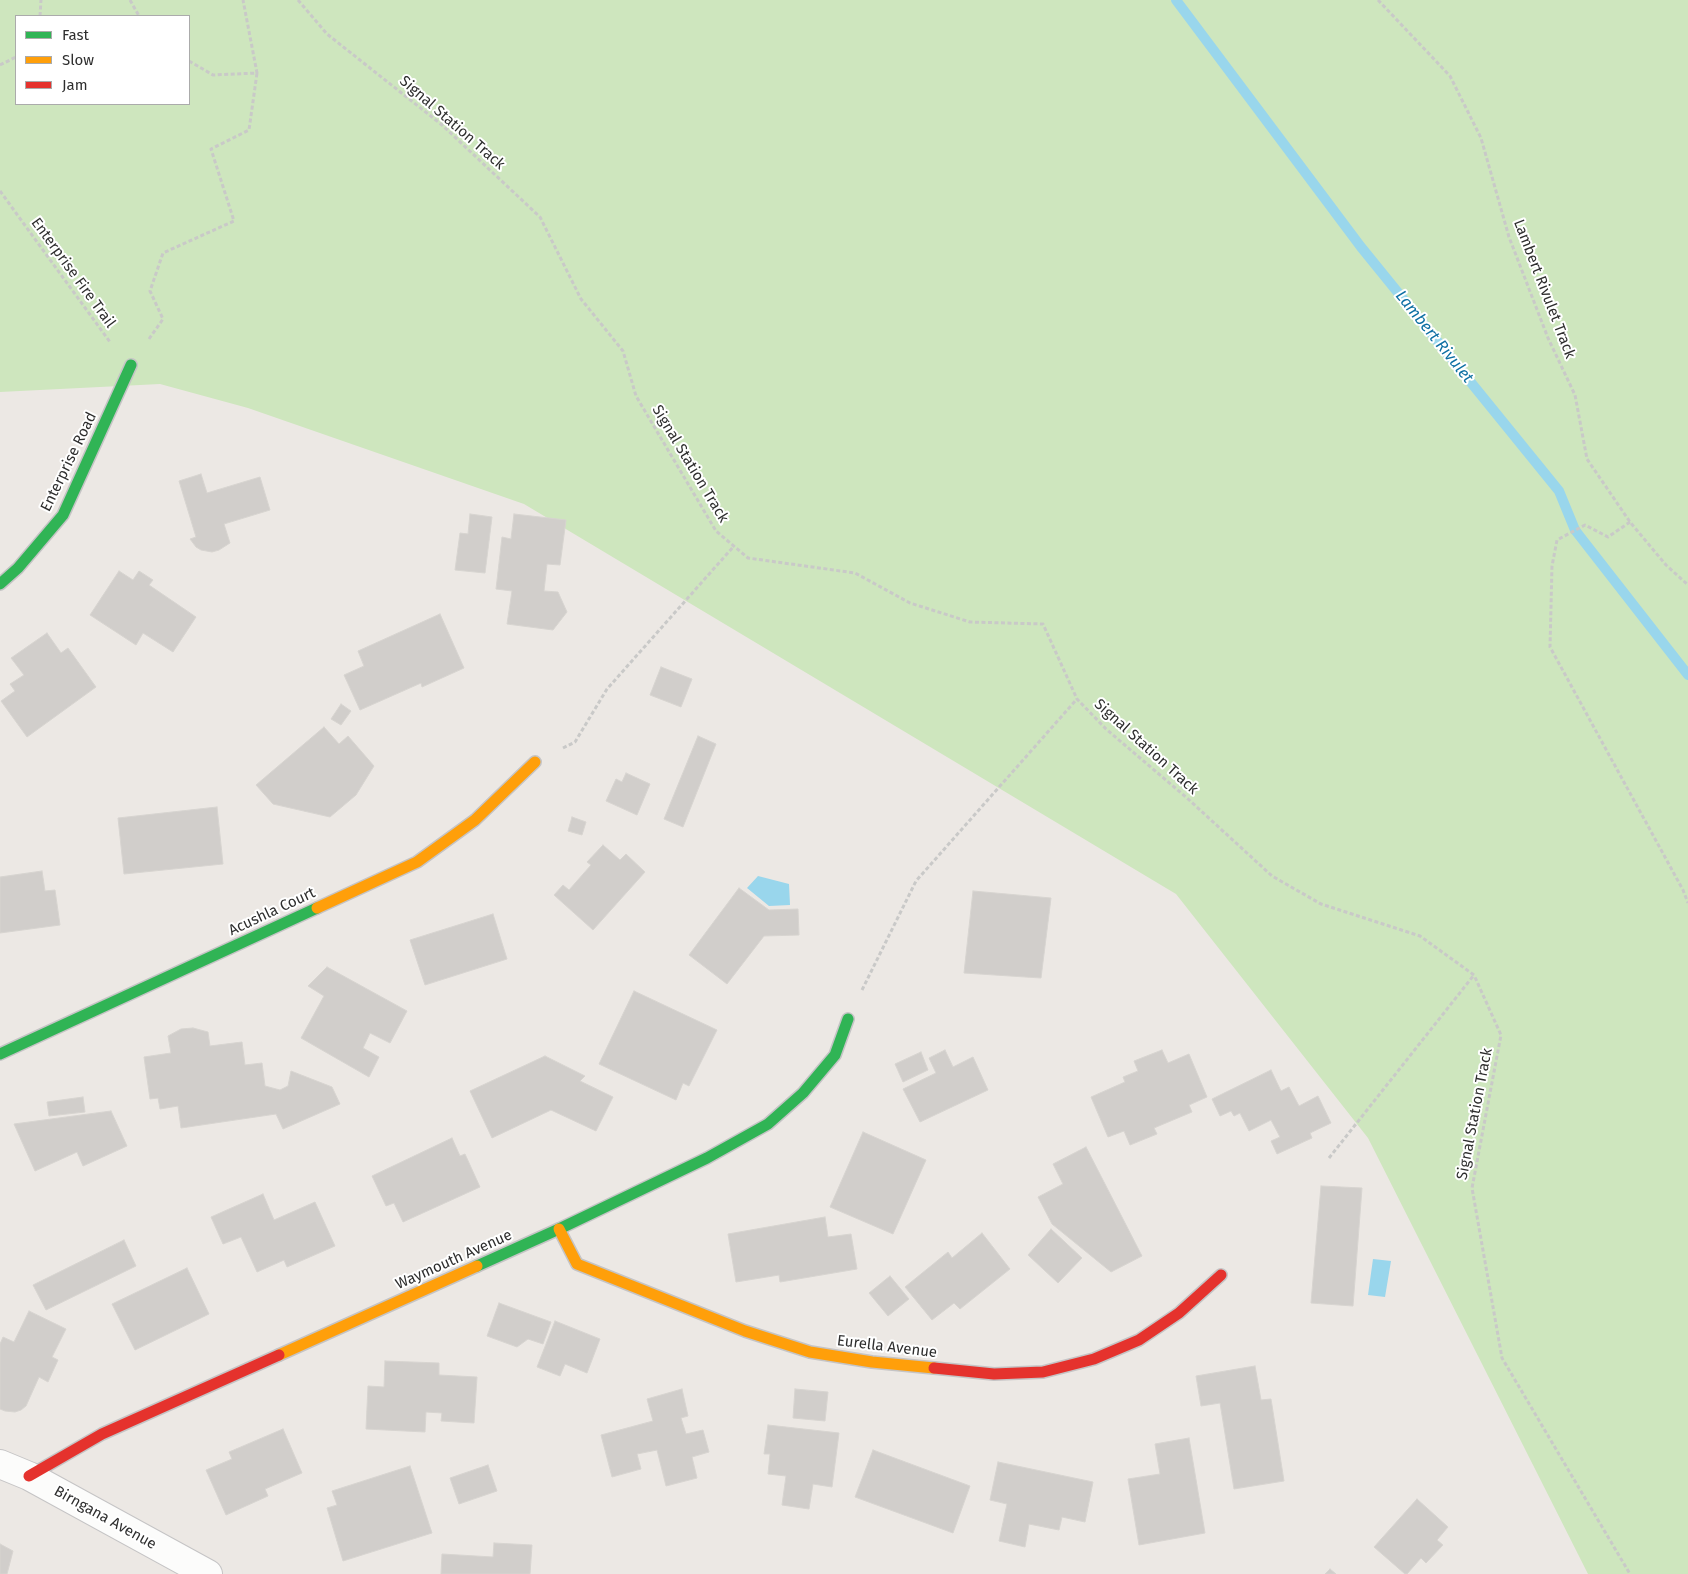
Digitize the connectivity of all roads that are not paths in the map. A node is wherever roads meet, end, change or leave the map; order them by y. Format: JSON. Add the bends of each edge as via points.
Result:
{"nodes":[{"id":1,"x":131,"y":366,"type":"road end"},
{"id":2,"x":0,"y":584,"type":"edge"},
{"id":3,"x":535,"y":762,"type":"road end"},
{"id":4,"x":848,"y":1019,"type":"road end"},
{"id":5,"x":0,"y":1054,"type":"edge"},
{"id":6,"x":559,"y":1229,"type":"junction"},
{"id":7,"x":1220,"y":1275,"type":"dead end"},
{"id":8,"x":0,"y":1464,"type":"edge"},
{"id":9,"x":29,"y":1476,"type":"junction"},
{"id":10,"x":208,"y":1574,"type":"edge"}],
"edges":[{"from":1,"to":2,"type":"street","name":"Enterprise Road","via":[[63,515],[18,568]]},
{"from":3,"to":5,"type":"street","name":"Acushla Court","via":[[475,820],[417,862]]},
{"from":4,"to":6,"type":"street","name":"Waymouth Avenue","via":[[835,1055],[803,1092],[768,1124],[707,1158]]},
{"from":6,"to":7,"type":"street","name":"Eurella Avenue","via":[[577,1264],[745,1331],[810,1352],[872,1362],[994,1374],[1043,1372],[1094,1359],[1139,1340],[1179,1313]]},
{"from":6,"to":9,"type":"street","name":"Waymouth Avenue","via":[[102,1434]]},
{"from":8,"to":9,"type":"street","name":"Birngana Avenue"},
{"from":9,"to":10,"type":"street","name":"Birngana Avenue"}]}
